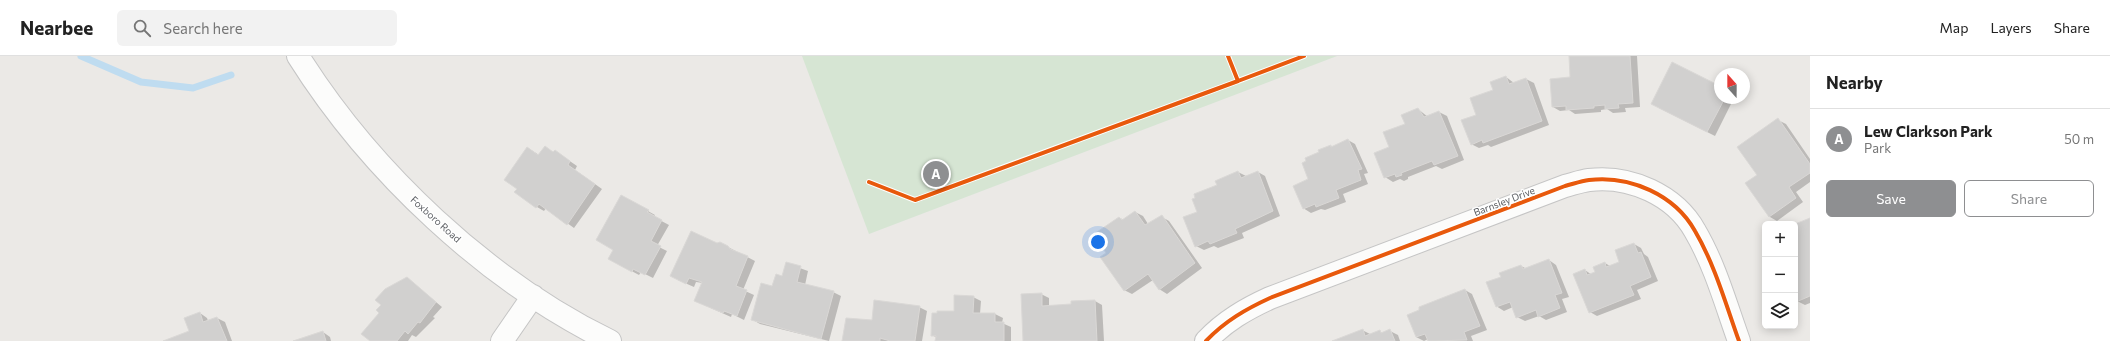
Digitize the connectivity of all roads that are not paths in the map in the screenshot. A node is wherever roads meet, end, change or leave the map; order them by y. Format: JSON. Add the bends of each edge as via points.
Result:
{"nodes":[{"id":1,"x":298,"y":56,"type":"edge"},
{"id":2,"x":533,"y":296,"type":"junction"},
{"id":3,"x":502,"y":341,"type":"edge"},
{"id":4,"x":610,"y":341,"type":"edge"},
{"id":5,"x":1206,"y":341,"type":"edge"},
{"id":6,"x":1739,"y":341,"type":"edge"}],
"edges":[{"from":1,"to":2,"type":"street","name":"Foxboro Road","via":[[352,132],[400,186],[453,236]]},
{"from":2,"to":3,"type":"street"},
{"from":2,"to":4,"type":"street","name":"Foxboro Road"},
{"from":5,"to":6,"type":"street","name":"Barnsley Drive","via":[[1216,330],[1242,311],[1270,298],[1565,186],[1589,180],[1613,180],[1638,185],[1659,194],[1679,210],[1695,230],[1705,249]]}]}
